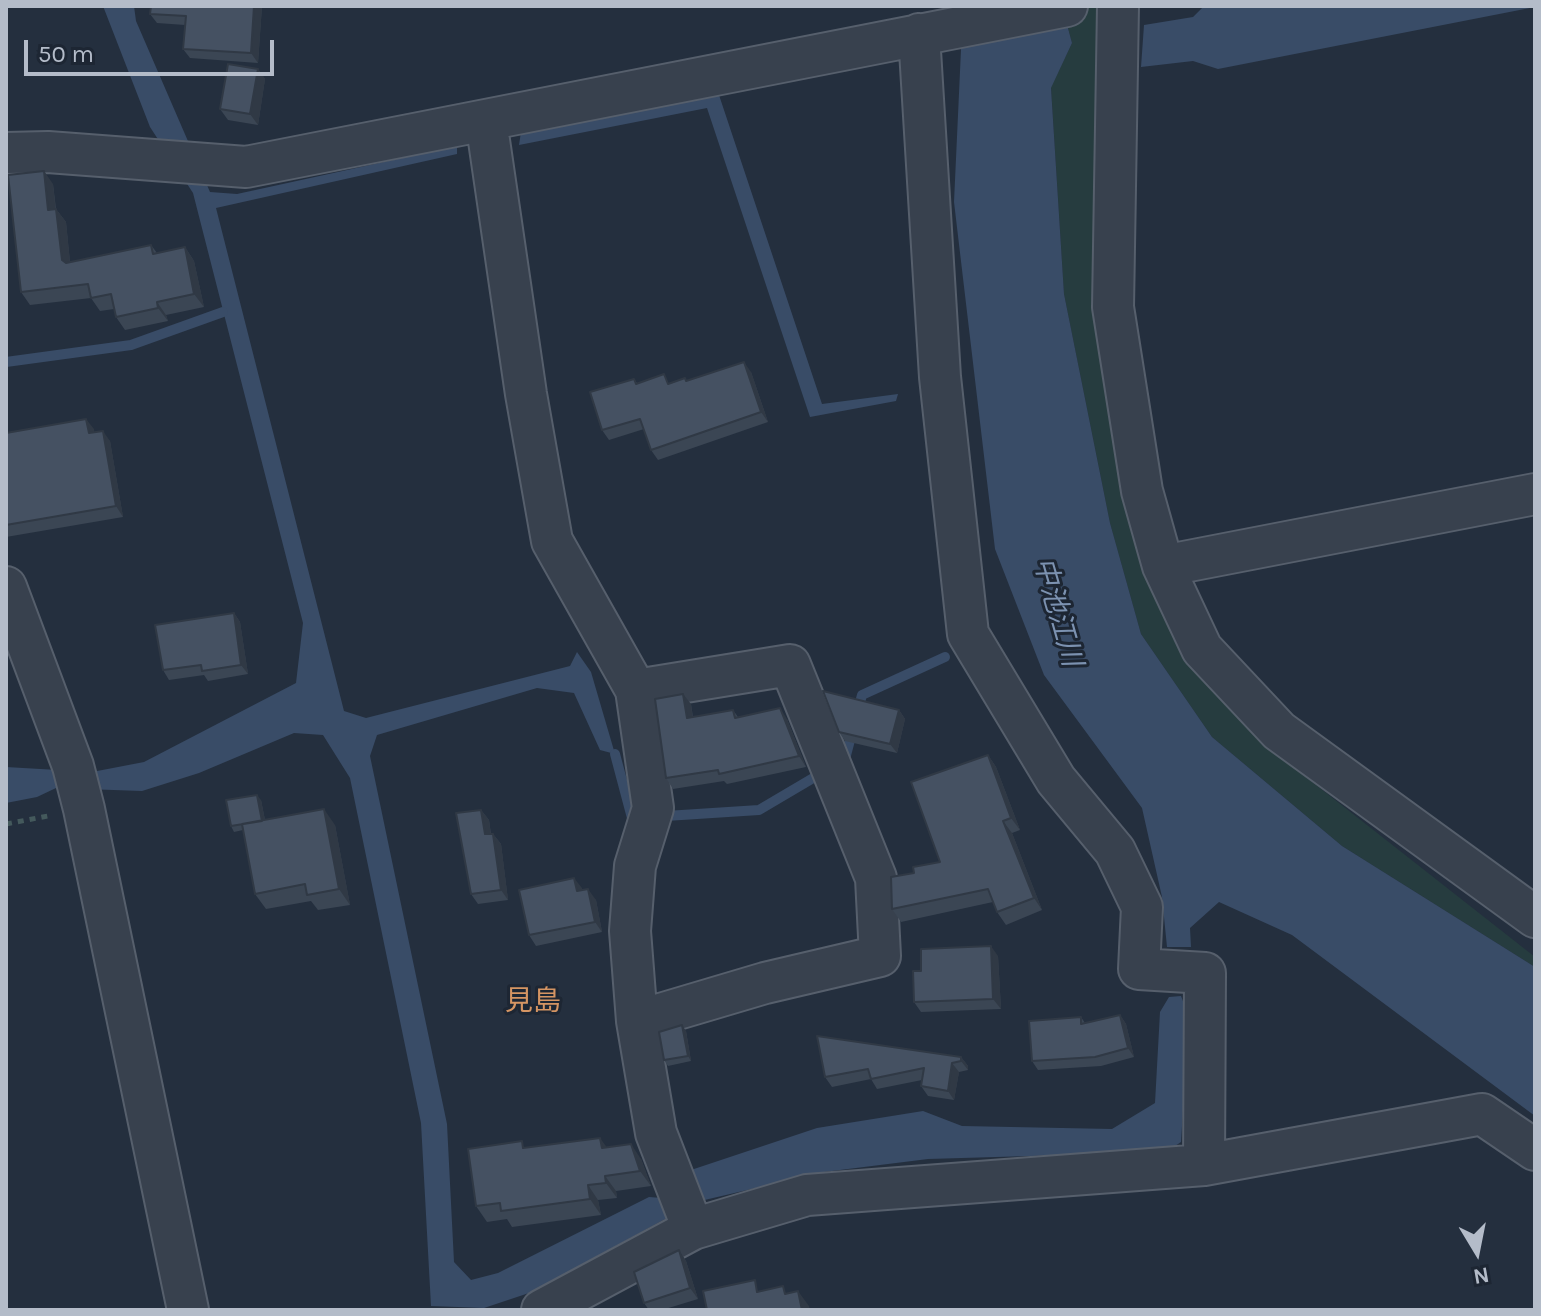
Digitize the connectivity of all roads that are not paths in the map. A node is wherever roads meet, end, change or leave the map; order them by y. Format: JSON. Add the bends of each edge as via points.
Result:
{"nodes":[{"id":1,"x":1067,"y":6,"type":"edge"},
{"id":2,"x":1118,"y":6,"type":"edge"},
{"id":3,"x":926,"y":33,"type":"junction"},
{"id":4,"x":486,"y":120,"type":"junction"},
{"id":5,"x":6,"y":153,"type":"edge"},
{"id":6,"x":1535,"y":494,"type":"edge"},
{"id":7,"x":1163,"y":566,"type":"junction"},
{"id":8,"x":6,"y":587,"type":"edge"},
{"id":9,"x":636,"y":690,"type":"junction"},
{"id":10,"x":1535,"y":917,"type":"edge"},
{"id":11,"x":637,"y":1021,"type":"junction"},
{"id":12,"x":1535,"y":1150,"type":"edge"},
{"id":13,"x":1204,"y":1165,"type":"junction"},
{"id":14,"x":686,"y":1210,"type":"junction"},
{"id":15,"x":188,"y":1310,"type":"edge"},
{"id":16,"x":542,"y":1310,"type":"edge"}],
"edges":[{"from":1,"to":3,"type":"street"},
{"from":2,"to":7,"type":"street","via":[[1113,307],[1142,491]]},
{"from":3,"to":4,"type":"street"},
{"from":3,"to":13,"type":"street","via":[[940,377],[968,634],[1056,780],[1115,851],[1142,907],[1139,969],[1205,973]]},
{"from":4,"to":5,"type":"street","via":[[246,167]]},
{"from":4,"to":9,"type":"street","via":[[552,541]]},
{"from":6,"to":7,"type":"street"},
{"from":7,"to":10,"type":"street","via":[[1202,649],[1279,731]]},
{"from":8,"to":15,"type":"street","via":[[76,779]]},
{"from":9,"to":11,"type":"street","via":[[653,808],[635,866],[630,931]]},
{"from":9,"to":11,"type":"street","via":[[790,665],[876,878],[880,956]]},
{"from":11,"to":14,"type":"street","via":[[656,1133]]},
{"from":12,"to":13,"type":"street","via":[[1482,1114]]},
{"from":13,"to":14,"type":"street","via":[[807,1195]]},
{"from":14,"to":16,"type":"street"}]}
